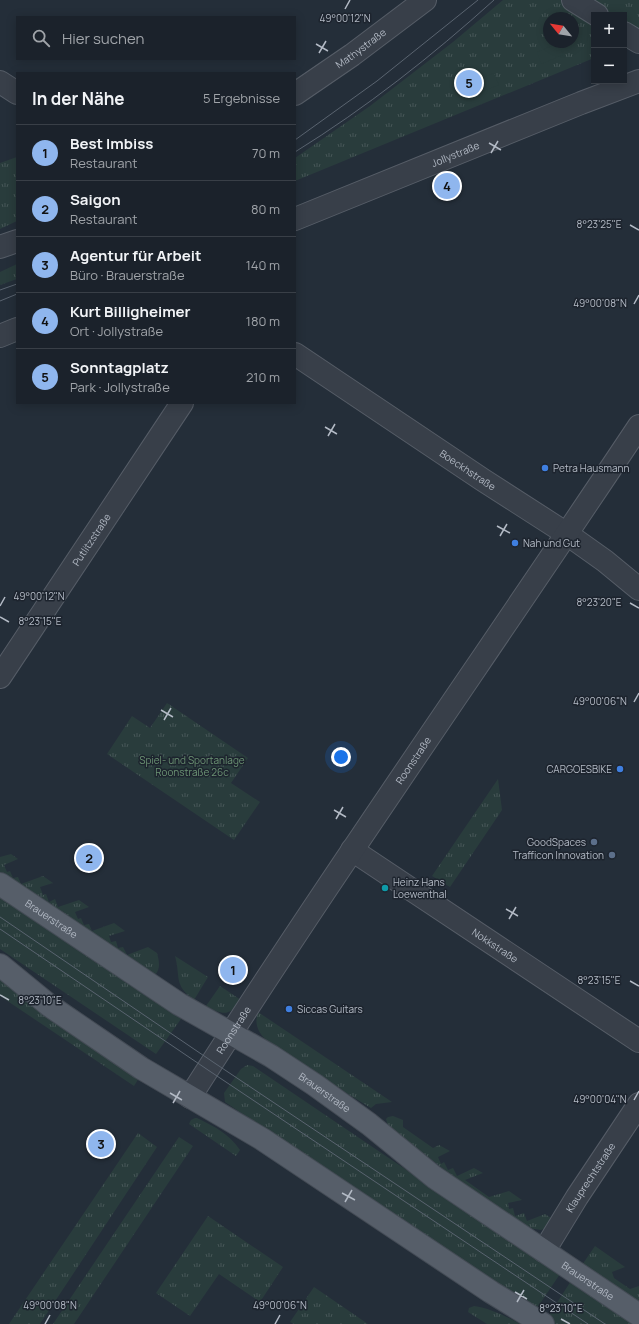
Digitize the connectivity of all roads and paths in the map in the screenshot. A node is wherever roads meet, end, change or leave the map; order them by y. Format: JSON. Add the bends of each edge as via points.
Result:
{"nodes":[{"id":1,"x":425,"y":0,"type":"edge"},
{"id":2,"x":573,"y":0,"type":"edge"},
{"id":3,"x":592,"y":12,"type":"edge"},
{"id":4,"x":627,"y":35,"type":"edge"},
{"id":5,"x":639,"y":42,"type":"edge"},
{"id":6,"x":639,"y":81,"type":"edge"},
{"id":7,"x":0,"y":82,"type":"edge"},
{"id":8,"x":16,"y":92,"type":"edge"},
{"id":9,"x":296,"y":93,"type":"edge"},
{"id":10,"x":296,"y":219,"type":"edge"},
{"id":11,"x":16,"y":240,"type":"edge"},
{"id":12,"x":0,"y":247,"type":"edge"},
{"id":13,"x":16,"y":329,"type":"edge"},
{"id":14,"x":0,"y":336,"type":"edge"},
{"id":15,"x":296,"y":355,"type":"edge"},
{"id":16,"x":181,"y":404,"type":"edge"},
{"id":17,"x":639,"y":426,"type":"edge"},
{"id":18,"x":567,"y":534,"type":"junction"},
{"id":19,"x":639,"y":589,"type":"edge"},
{"id":20,"x":0,"y":677,"type":"edge"},
{"id":21,"x":352,"y":850,"type":"junction"},
{"id":22,"x":0,"y":884,"type":"edge"},
{"id":23,"x":0,"y":965,"type":"edge"},
{"id":24,"x":231,"y":1033,"type":"junction"},
{"id":25,"x":639,"y":1041,"type":"edge"},
{"id":26,"x":190,"y":1097,"type":"junction"},
{"id":27,"x":639,"y":1104,"type":"edge"},
{"id":28,"x":544,"y":1251,"type":"junction"},
{"id":29,"x":639,"y":1315,"type":"edge"},
{"id":30,"x":542,"y":1324,"type":"edge"}],
"edges":[{"from":1,"to":9,"type":"street","name":"Mathystraße"},
{"from":2,"to":3,"type":"street"},
{"from":4,"to":5,"type":"street"},
{"from":6,"to":10,"type":"street","name":"Jollystraße"},
{"from":7,"to":8,"type":"street"},
{"from":11,"to":12,"type":"street"},
{"from":13,"to":14,"type":"street"},
{"from":15,"to":18,"type":"street","name":"Boeckhstraße"},
{"from":16,"to":20,"type":"street","name":"Putlitzstraße"},
{"from":17,"to":18,"type":"street","name":"Roonstraße"},
{"from":18,"to":19,"type":"street","name":"Boeckhstraße"},
{"from":18,"to":21,"type":"street","name":"Roonstraße"},
{"from":21,"to":24,"type":"street","name":"Roonstraße"},
{"from":21,"to":25,"type":"street","name":"Nokkstraße"},
{"from":22,"to":24,"type":"main road","name":"Brauerstraße","via":[[179,1004]]},
{"from":23,"to":26,"type":"main road","via":[[50,1006],[141,1068]]},
{"from":24,"to":26,"type":"street","name":"Roonstraße"},
{"from":24,"to":28,"type":"main road","name":"Brauerstraße","via":[[315,1085],[370,1124],[434,1177]]},
{"from":26,"to":30,"type":"main road","via":[[287,1155]]},
{"from":27,"to":28,"type":"street","name":"Klauprechtstraße"},
{"from":28,"to":29,"type":"main road","name":"Brauerstraße"}]}
